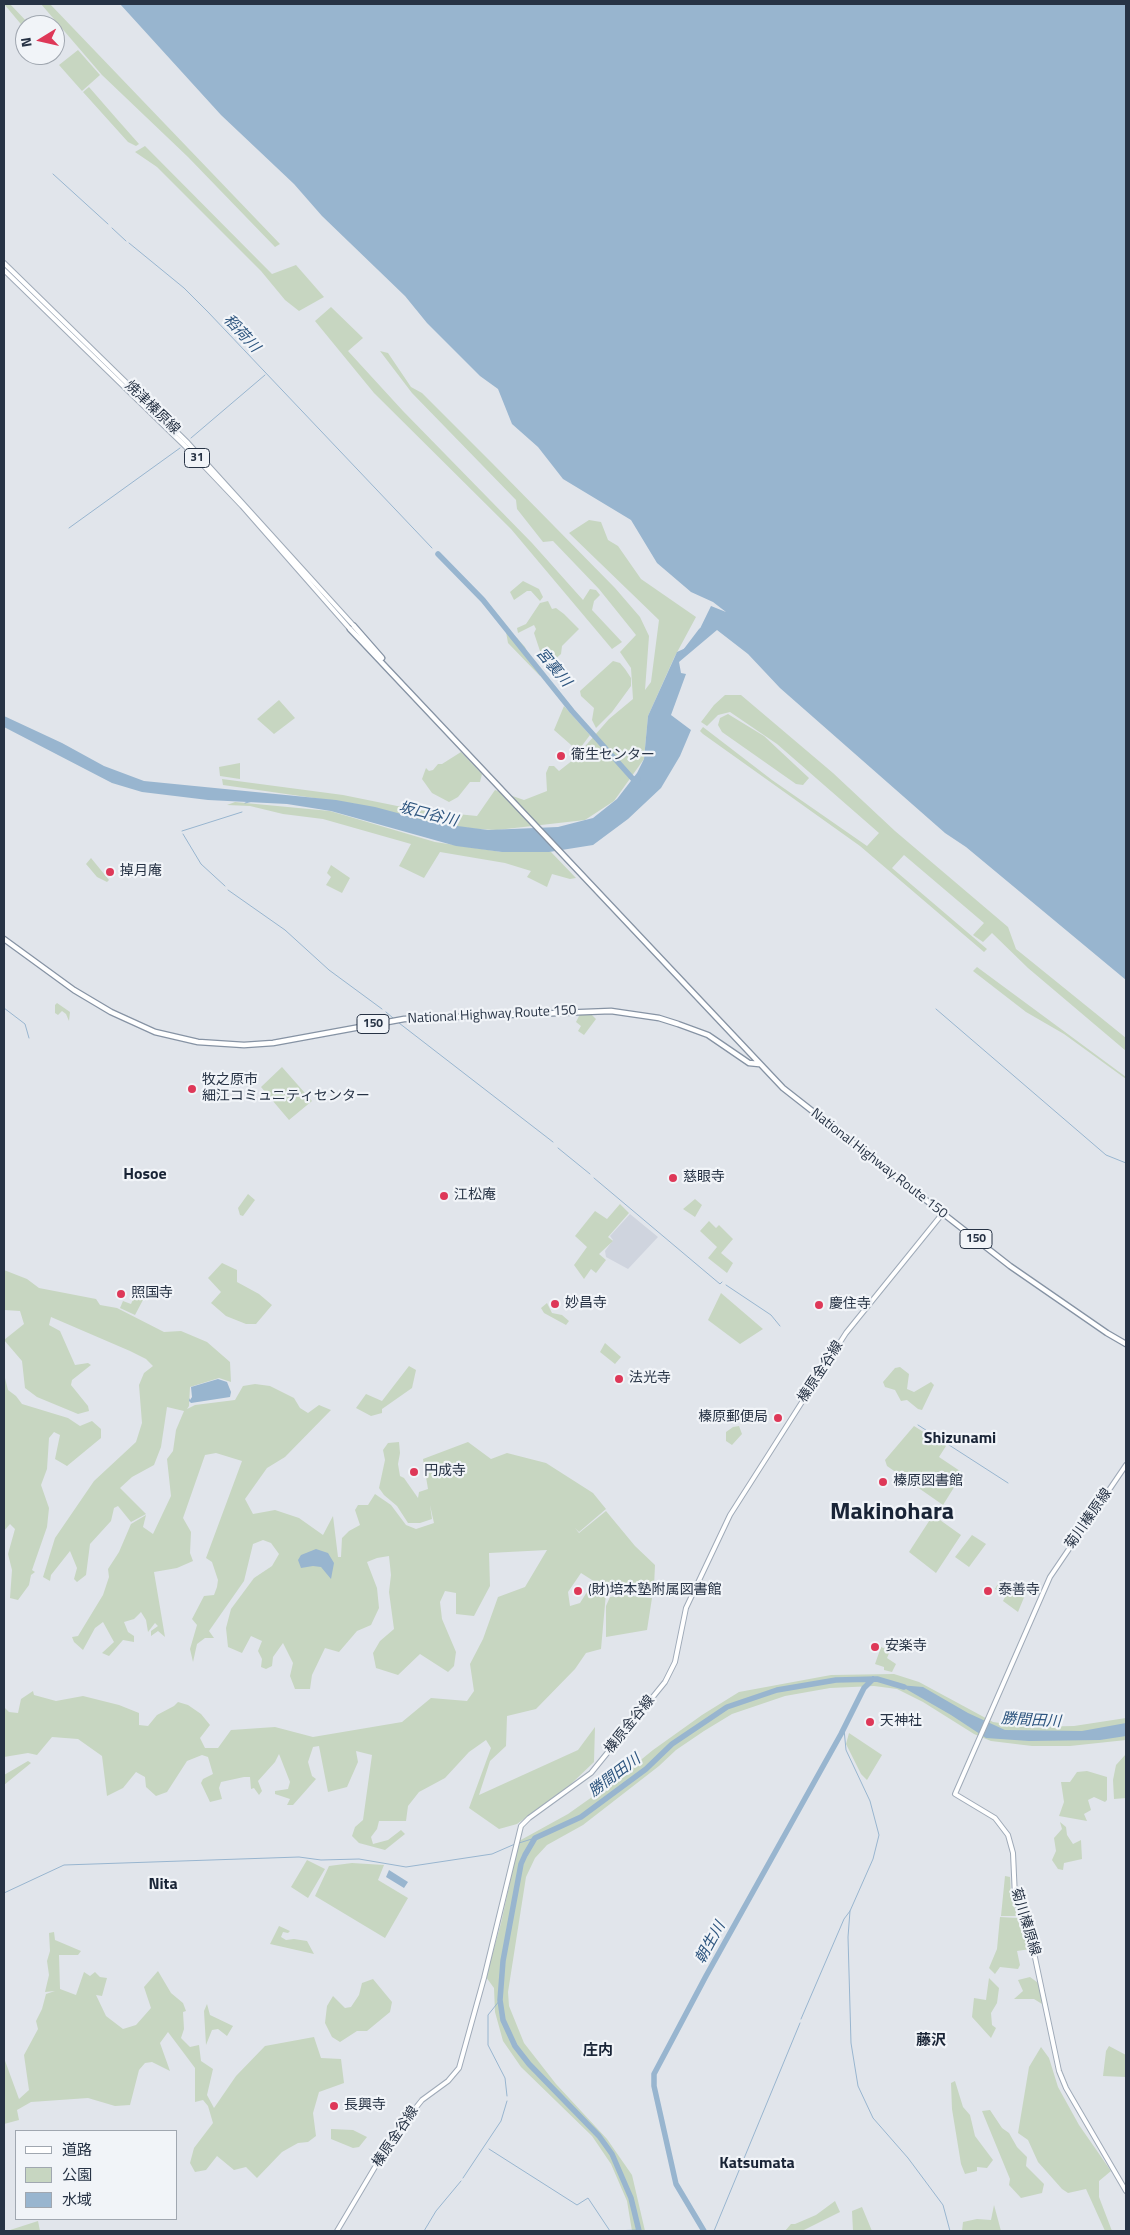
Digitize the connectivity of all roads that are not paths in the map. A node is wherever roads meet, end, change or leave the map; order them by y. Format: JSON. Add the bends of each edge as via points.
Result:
{"nodes":[{"id":1,"x":4,"y":263,"type":"edge"},
{"id":2,"x":4,"y":270,"type":"edge"},
{"id":3,"x":352,"y":627,"type":"junction"},
{"id":4,"x":4,"y":939,"type":"edge"},
{"id":5,"x":759,"y":1064,"type":"junction"},
{"id":6,"x":943,"y":1213,"type":"junction"},
{"id":7,"x":1126,"y":1344,"type":"edge"},
{"id":8,"x":1126,"y":1464,"type":"edge"},
{"id":9,"x":1126,"y":2191,"type":"edge"},
{"id":10,"x":337,"y":2231,"type":"edge"}],
"edges":[{"from":1,"to":3,"type":"main road","name":"焼津榛原線","number":"31","via":[[188,443]]},
{"from":2,"to":3,"type":"main road","name":"焼津榛原線","number":"31","via":[[185,446]]},
{"from":3,"to":5,"type":"highway","name":"National Highway Route 150","number":"150"},
{"from":4,"to":5,"type":"highway","name":"National Highway Route 150","number":"150","via":[[74,990],[111,1012],[155,1032],[198,1042],[273,1043],[404,1019],[611,1011],[678,1024],[708,1035],[749,1063]]},
{"from":5,"to":6,"type":"highway","name":"National Highway Route 150","number":"150","via":[[795,1098]]},
{"from":6,"to":7,"type":"highway","name":"National Highway Route 150","number":"150","via":[[1039,1287]]},
{"from":6,"to":10,"type":"main road","name":"榛原金谷線","via":[[846,1333],[730,1515],[686,1608],[675,1662],[665,1682],[591,1773],[521,1826],[459,2068],[422,2100],[394,2135]]},
{"from":8,"to":9,"type":"main road","name":"菊川榛原線","via":[[1050,1576],[956,1794],[995,1818],[1008,1835],[1013,1853],[1014,1897],[1033,1948],[1059,2071]]}]}
